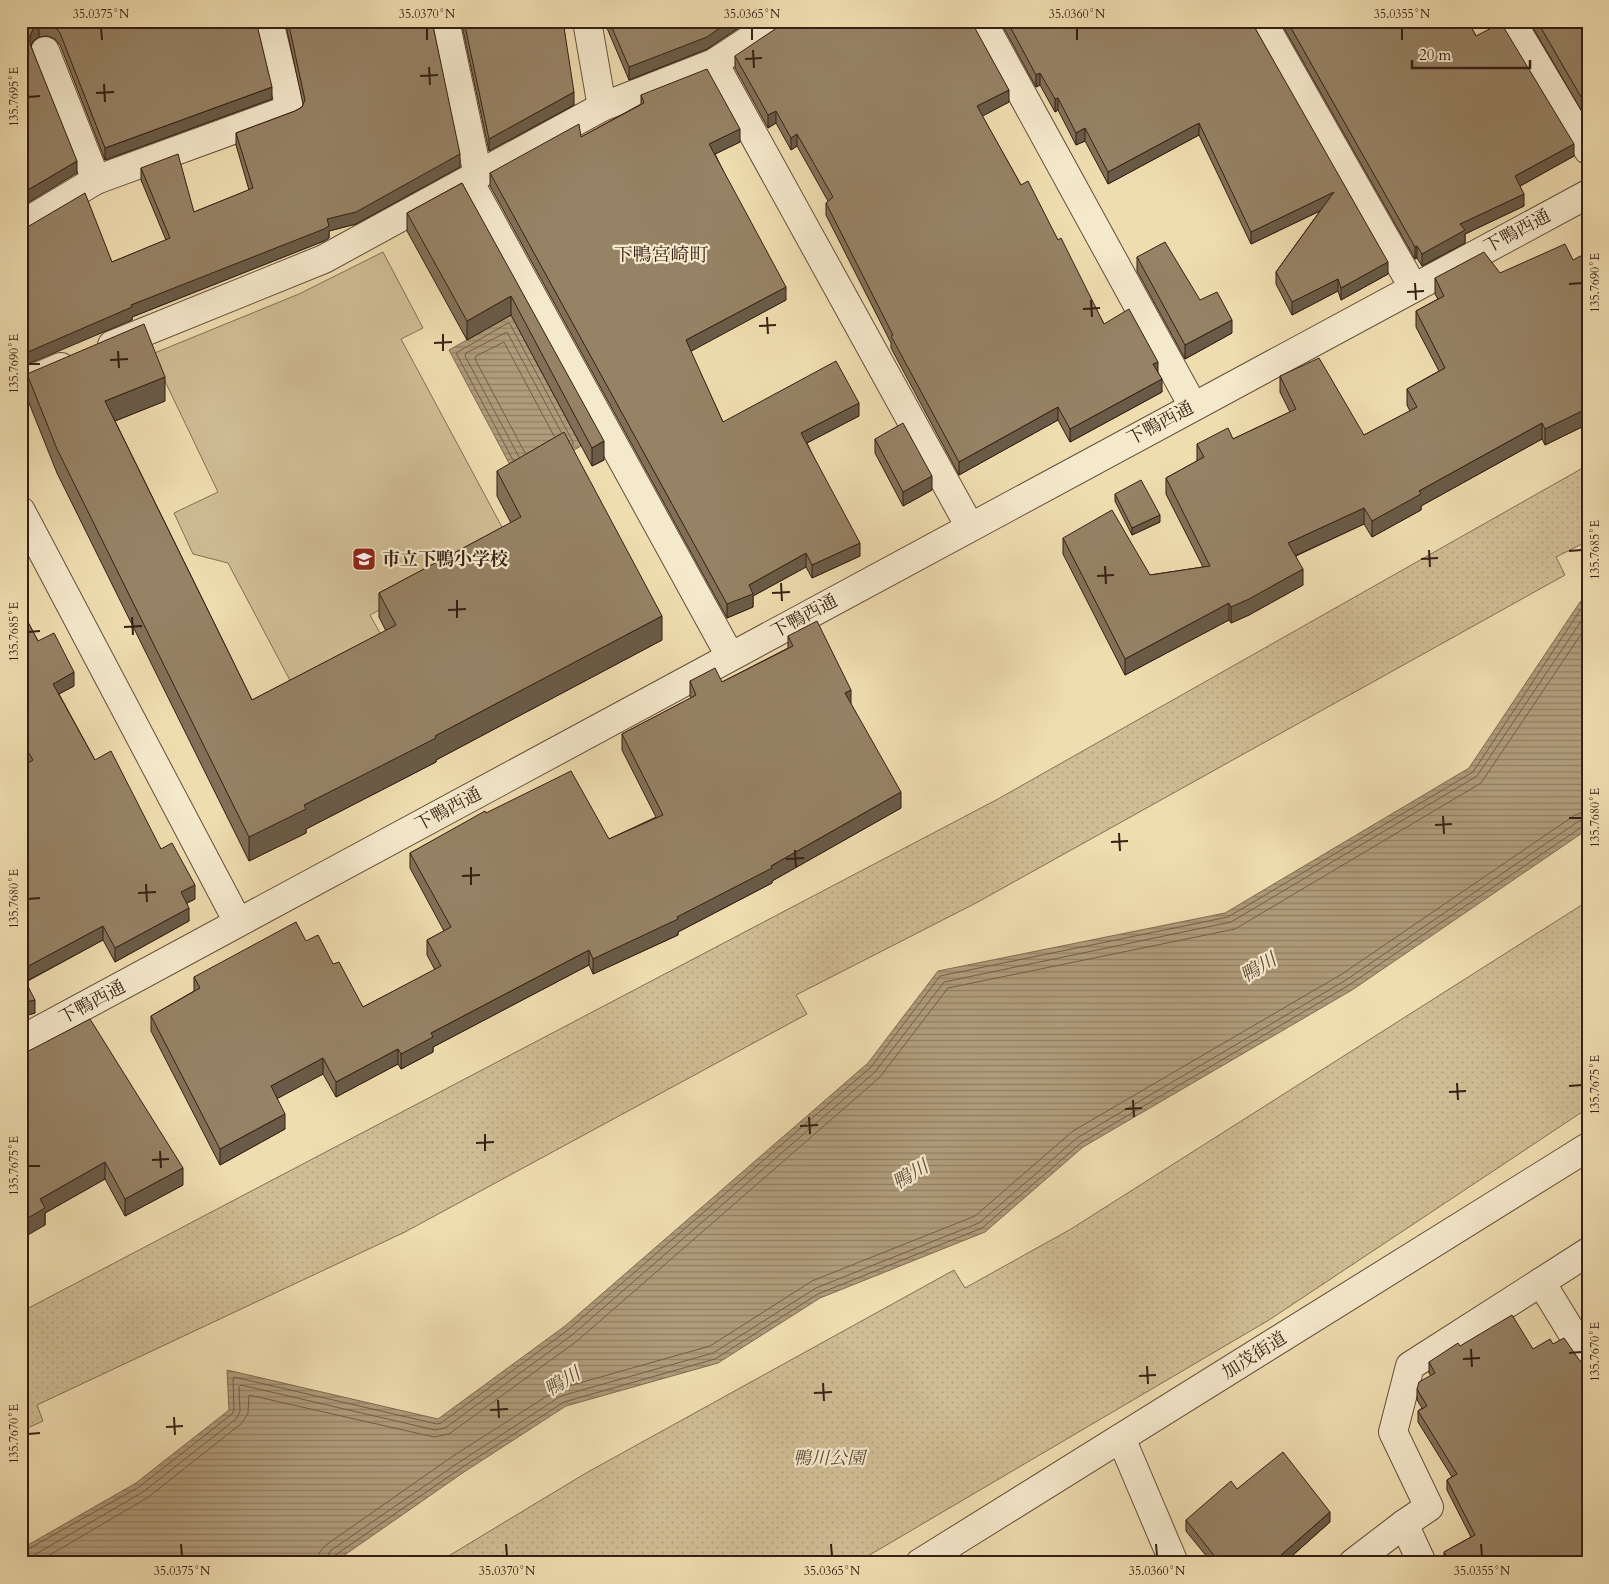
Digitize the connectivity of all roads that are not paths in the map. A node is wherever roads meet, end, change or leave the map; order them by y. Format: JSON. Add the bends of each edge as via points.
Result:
{"nodes":[{"id":1,"x":269,"y":21,"type":"edge"},
{"id":2,"x":445,"y":21,"type":"edge"},
{"id":3,"x":587,"y":21,"type":"edge"},
{"id":4,"x":778,"y":21,"type":"edge"},
{"id":5,"x":982,"y":21,"type":"edge"},
{"id":6,"x":1262,"y":21,"type":"edge"},
{"id":7,"x":1511,"y":21,"type":"edge"},
{"id":8,"x":46,"y":51,"type":"dead end"},
{"id":9,"x":714,"y":62,"type":"junction"},
{"id":10,"x":602,"y":107,"type":"junction"},
{"id":11,"x":1588,"y":150,"type":"edge"},
{"id":12,"x":474,"y":178,"type":"junction"},
{"id":13,"x":96,"y":180,"type":"junction"},
{"id":14,"x":1588,"y":194,"type":"edge"},
{"id":15,"x":21,"y":225,"type":"edge"},
{"id":16,"x":1413,"y":287,"type":"junction"},
{"id":17,"x":21,"y":384,"type":"edge"},
{"id":18,"x":1193,"y":406,"type":"junction"},
{"id":19,"x":21,"y":511,"type":"edge"},
{"id":20,"x":970,"y":527,"type":"junction"},
{"id":21,"x":730,"y":656,"type":"junction"},
{"id":22,"x":238,"y":922,"type":"junction"},
{"id":23,"x":21,"y":1040,"type":"edge"},
{"id":24,"x":1588,"y":1147,"type":"edge"},
{"id":25,"x":1588,"y":1252,"type":"edge"},
{"id":26,"x":1541,"y":1282,"type":"junction"},
{"id":27,"x":1588,"y":1359,"type":"edge"},
{"id":28,"x":1121,"y":1438,"type":"junction"},
{"id":29,"x":1404,"y":1524,"type":"junction"},
{"id":30,"x":920,"y":1563,"type":"edge"},
{"id":31,"x":1174,"y":1563,"type":"edge"},
{"id":32,"x":1353,"y":1563,"type":"edge"},
{"id":33,"x":1422,"y":1563,"type":"edge"}],
"edges":[{"from":1,"to":13,"type":"street","via":[[290,109]]},
{"from":2,"to":12,"type":"street"},
{"from":3,"to":10,"type":"street"},
{"from":4,"to":9,"type":"street"},
{"from":5,"to":18,"type":"street"},
{"from":6,"to":16,"type":"street"},
{"from":7,"to":11,"type":"street"},
{"from":8,"to":13,"type":"street"},
{"from":9,"to":10,"type":"street"},
{"from":9,"to":20,"type":"street"},
{"from":10,"to":12,"type":"street"},
{"from":12,"to":17,"type":"street","via":[[324,260],[204,306]]},
{"from":12,"to":21,"type":"street"},
{"from":13,"to":15,"type":"street"},
{"from":14,"to":16,"type":"street","name":"下鴨西通"},
{"from":16,"to":18,"type":"street","name":"下鴨西通"},
{"from":18,"to":20,"type":"street","name":"下鴨西通"},
{"from":19,"to":22,"type":"street"},
{"from":20,"to":21,"type":"street","name":"下鴨西通"},
{"from":21,"to":22,"type":"street","name":"下鴨西通"},
{"from":22,"to":23,"type":"street","name":"下鴨西通"},
{"from":24,"to":28,"type":"street","name":"加茂街道"},
{"from":25,"to":26,"type":"street"},
{"from":26,"to":27,"type":"street"},
{"from":26,"to":29,"type":"street","via":[[1410,1366],[1393,1432],[1429,1507]]},
{"from":28,"to":30,"type":"street","name":"加茂街道"},
{"from":28,"to":31,"type":"street"},
{"from":29,"to":32,"type":"street"},
{"from":29,"to":33,"type":"street"}]}
